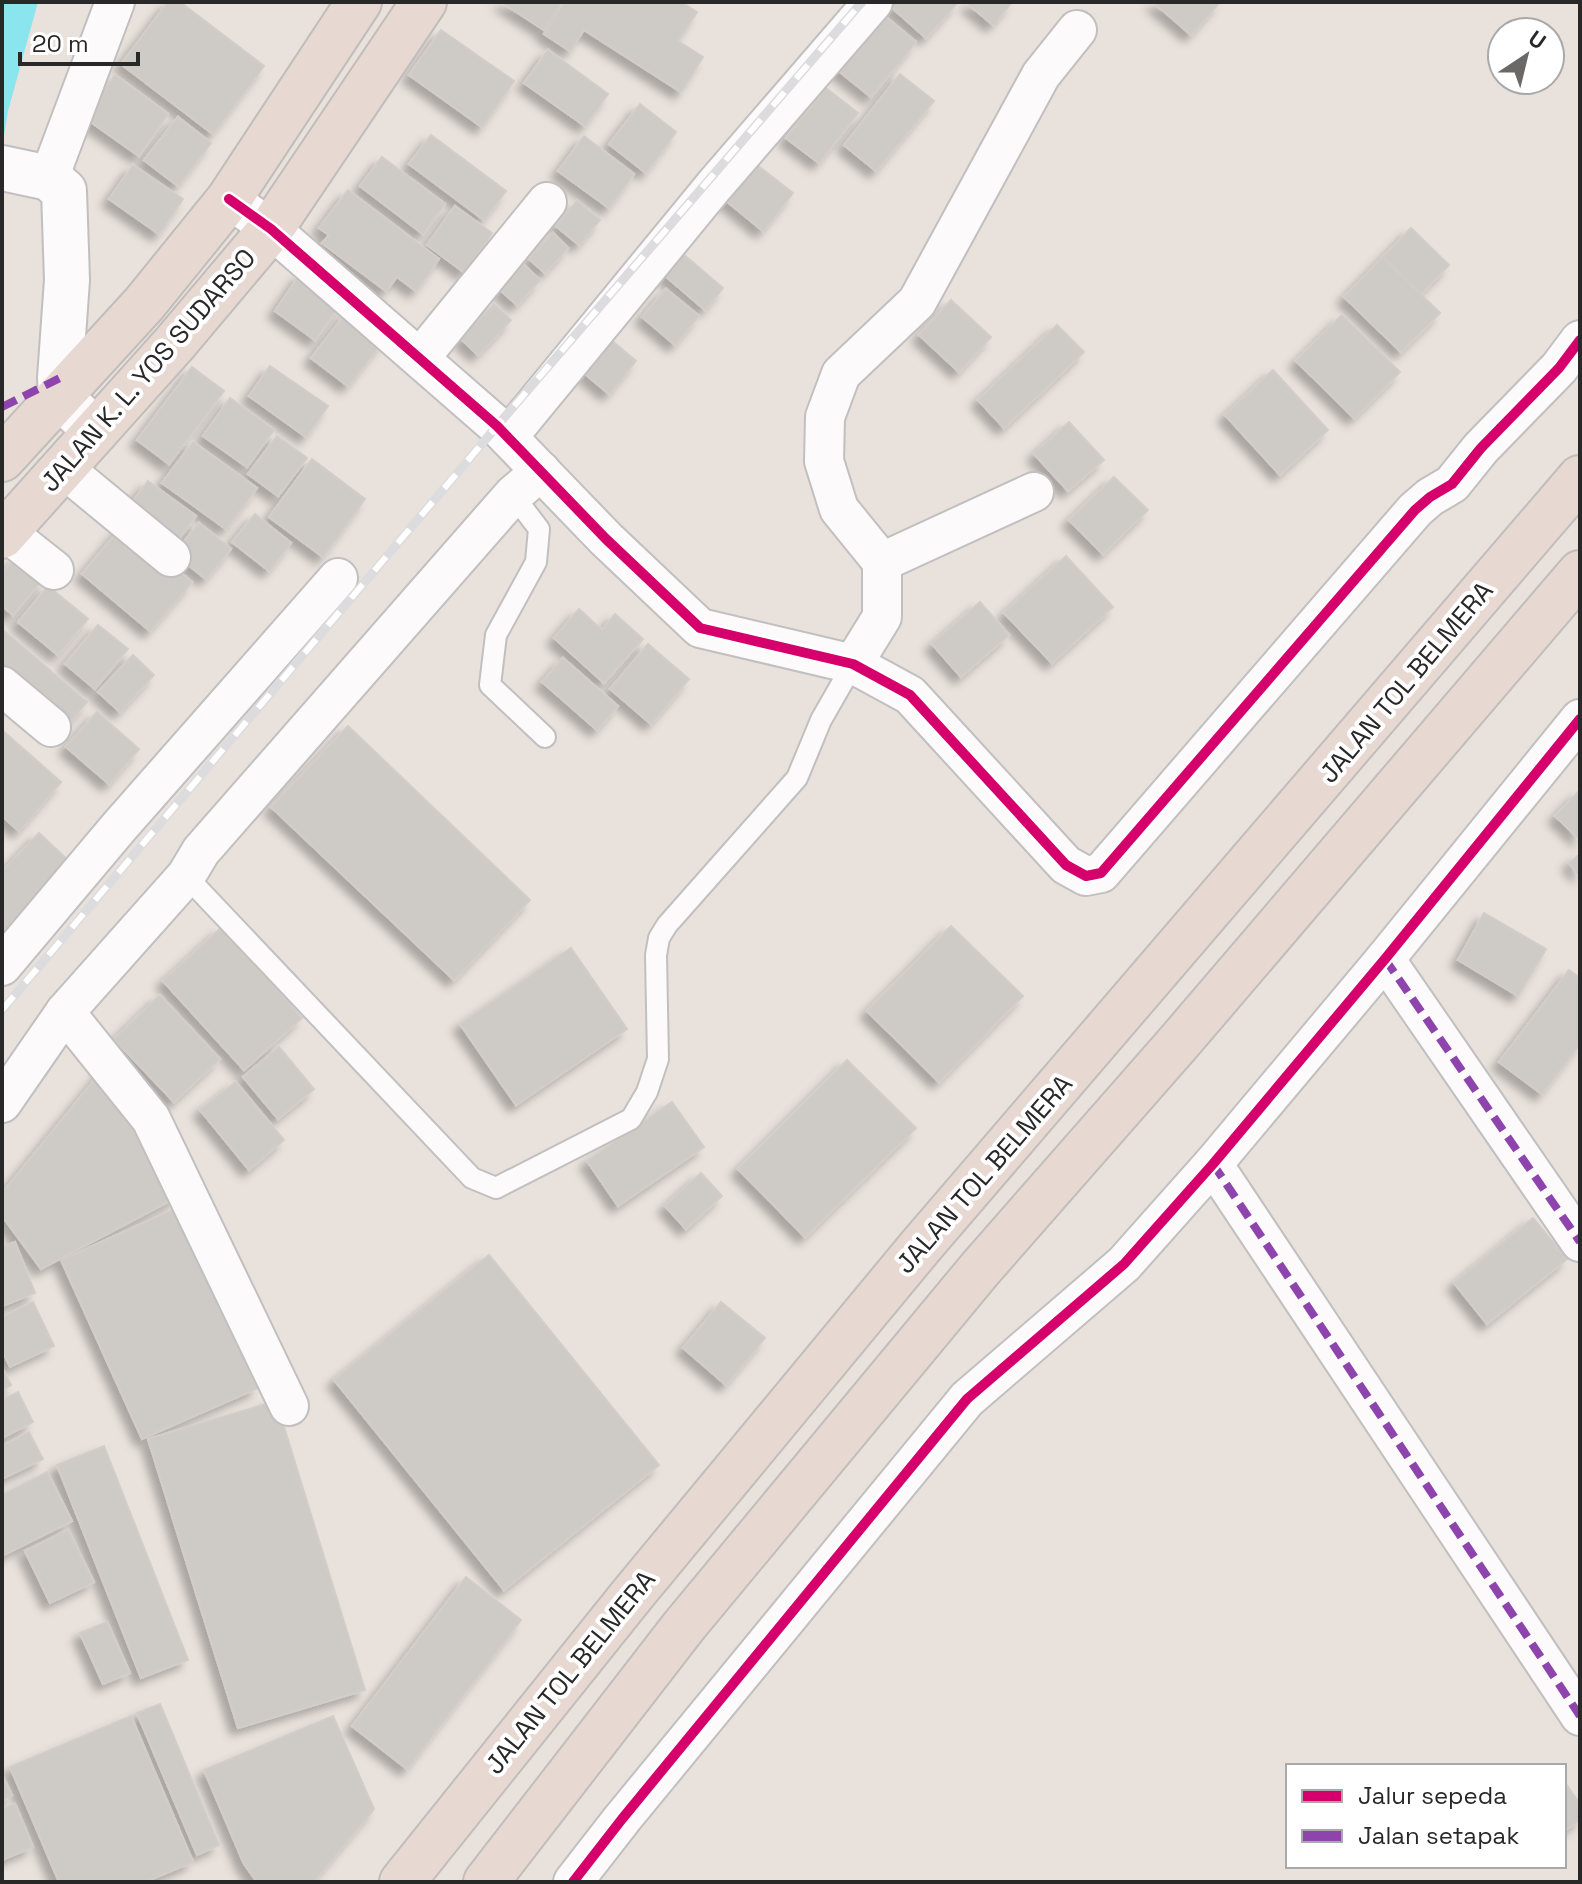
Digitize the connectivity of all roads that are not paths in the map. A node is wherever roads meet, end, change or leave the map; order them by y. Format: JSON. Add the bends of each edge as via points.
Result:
{"nodes":[{"id":1,"x":115,"y":2,"type":"edge"},
{"id":2,"x":359,"y":2,"type":"edge"},
{"id":3,"x":424,"y":2,"type":"edge"},
{"id":4,"x":873,"y":2,"type":"edge"},
{"id":5,"x":1077,"y":30,"type":"dead end"},
{"id":6,"x":5,"y":168,"type":"edge"},
{"id":7,"x":49,"y":178,"type":"junction"},
{"id":8,"x":229,"y":199,"type":"junction"},
{"id":9,"x":547,"y":202,"type":"dead end"},
{"id":10,"x":271,"y":229,"type":"junction"},
{"id":11,"x":1580,"y":340,"type":"edge"},
{"id":12,"x":420,"y":358,"type":"junction"},
{"id":13,"x":61,"y":398,"type":"junction"},
{"id":14,"x":96,"y":431,"type":"junction"},
{"id":15,"x":508,"y":437,"type":"junction"},
{"id":16,"x":2,"y":459,"type":"edge"},
{"id":17,"x":63,"y":468,"type":"junction"},
{"id":18,"x":1580,"y":478,"type":"edge"},
{"id":19,"x":527,"y":483,"type":"junction"},
{"id":20,"x":1034,"y":492,"type":"dead end"},
{"id":21,"x":4,"y":534,"type":"edge"},
{"id":22,"x":171,"y":557,"type":"dead end"},
{"id":23,"x":882,"y":562,"type":"junction"},
{"id":24,"x":54,"y":570,"type":"dead end"},
{"id":25,"x":1580,"y":573,"type":"edge"},
{"id":26,"x":338,"y":578,"type":"dead end"},
{"id":27,"x":853,"y":664,"type":"junction"},
{"id":28,"x":2,"y":686,"type":"edge"},
{"id":29,"x":1580,"y":719,"type":"edge"},
{"id":30,"x":51,"y":727,"type":"dead end"},
{"id":31,"x":545,"y":737,"type":"dead end"},
{"id":32,"x":186,"y":876,"type":"junction"},
{"id":33,"x":1385,"y":959,"type":"junction"},
{"id":34,"x":2,"y":966,"type":"edge"},
{"id":35,"x":65,"y":1012,"type":"junction"},
{"id":36,"x":2,"y":1103,"type":"edge"},
{"id":37,"x":1213,"y":1164,"type":"junction"},
{"id":38,"x":1580,"y":1242,"type":"edge"},
{"id":39,"x":289,"y":1406,"type":"dead end"},
{"id":40,"x":1580,"y":1716,"type":"edge"},
{"id":41,"x":402,"y":1882,"type":"edge"},
{"id":42,"x":486,"y":1882,"type":"edge"},
{"id":43,"x":573,"y":1882,"type":"edge"}],
"edges":[{"from":1,"to":7,"type":"street"},
{"from":2,"to":8,"type":"highway","name":"JALAN K. L. YOS SUDARSO"},
{"from":3,"to":10,"type":"highway","name":"JALAN K. L. YOS SUDARSO"},
{"from":4,"to":15,"type":"street"},
{"from":5,"to":23,"type":"street","via":[[1041,75],[917,302],[841,374],[825,417],[824,461],[839,509]]},
{"from":6,"to":7,"type":"main road"},
{"from":7,"to":13,"type":"main road","via":[[64,191],[67,280]]},
{"from":8,"to":10,"type":"street"},
{"from":8,"to":13,"type":"highway","name":"JALAN K. L. YOS SUDARSO"},
{"from":9,"to":12,"type":"street"},
{"from":10,"to":12,"type":"street"},
{"from":10,"to":14,"type":"highway","name":"JALAN K. L. YOS SUDARSO"},
{"from":11,"to":27,"type":"street","via":[[1452,484],[1415,510],[1101,873],[1086,876],[1066,865],[910,695]]},
{"from":12,"to":15,"type":"street"},
{"from":13,"to":14,"type":"main road"},
{"from":13,"to":16,"type":"highway","name":"JALAN K. L. YOS SUDARSO"},
{"from":14,"to":17,"type":"highway","name":"JALAN K. L. YOS SUDARSO"},
{"from":15,"to":19,"type":"street"},
{"from":17,"to":21,"type":"highway","name":"JALAN K. L. YOS SUDARSO"},
{"from":17,"to":22,"type":"street"},
{"from":18,"to":41,"type":"highway","name":"JALAN TOL BELMERA","via":[[920,1247]]},
{"from":19,"to":27,"type":"street","via":[[606,539],[700,628]]},
{"from":19,"to":31,"type":"lane","via":[[539,529],[536,562],[496,635],[490,685]]},
{"from":19,"to":32,"type":"street","via":[[201,851]]},
{"from":20,"to":23,"type":"street"},
{"from":21,"to":24,"type":"street"},
{"from":23,"to":27,"type":"street","via":[[882,617]]},
{"from":25,"to":42,"type":"highway","via":[[980,1269],[684,1626]]},
{"from":26,"to":34,"type":"street"},
{"from":27,"to":32,"type":"lane","via":[[821,720],[797,778],[659,938],[658,1059],[631,1119],[496,1188],[472,1178]]},
{"from":28,"to":30,"type":"street"},
{"from":29,"to":33,"type":"street"},
{"from":32,"to":35,"type":"street"},
{"from":33,"to":37,"type":"street"},
{"from":33,"to":38,"type":"street"},
{"from":35,"to":36,"type":"street"},
{"from":35,"to":39,"type":"street","via":[[151,1119]]},
{"from":37,"to":40,"type":"street"},
{"from":37,"to":43,"type":"street","via":[[1124,1264],[967,1399]]}]}
